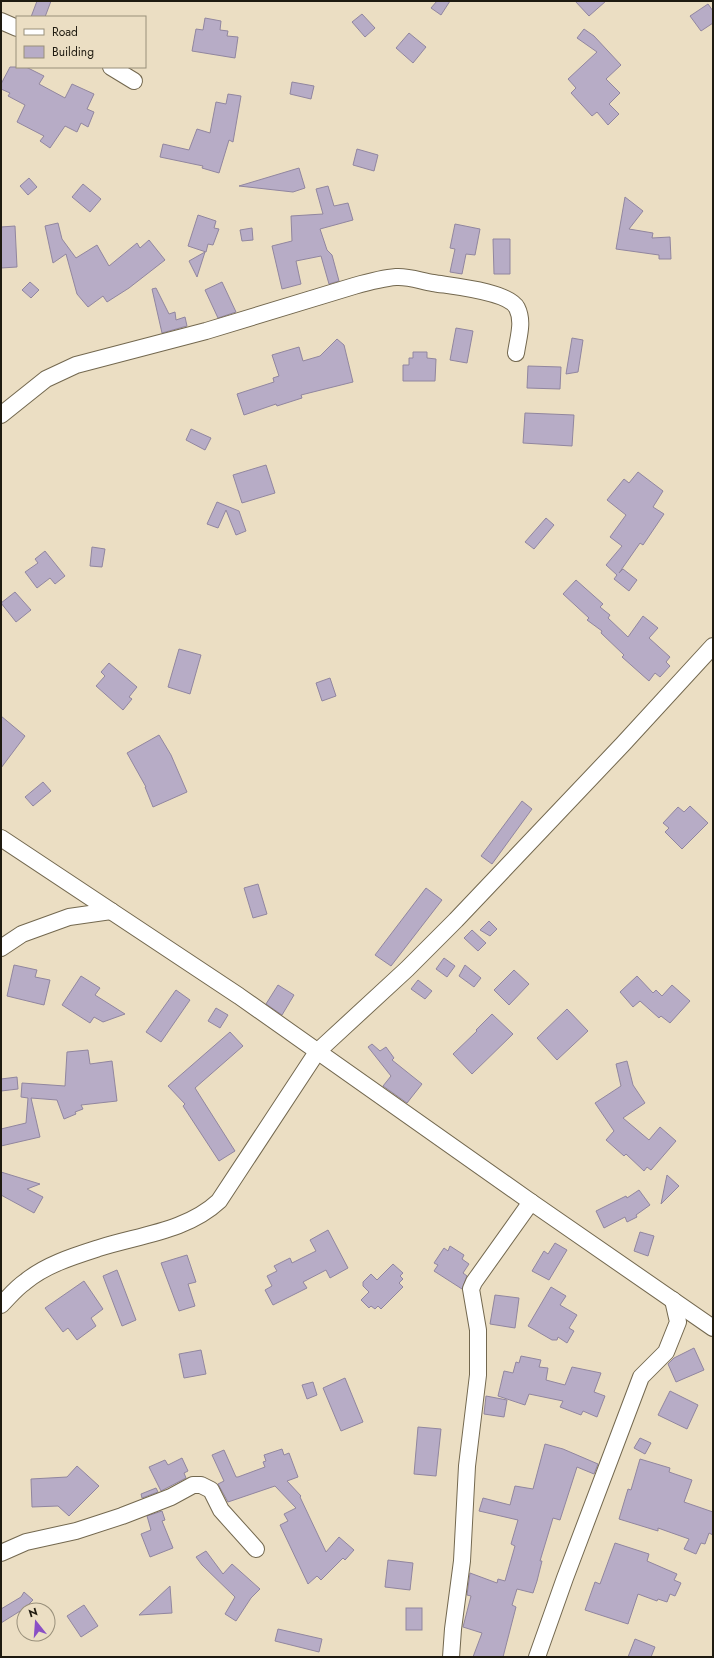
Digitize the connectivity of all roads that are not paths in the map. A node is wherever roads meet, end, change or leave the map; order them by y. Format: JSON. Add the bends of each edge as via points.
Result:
{"nodes":[{"id":1,"x":1,"y":21,"type":"edge"},
{"id":2,"x":16,"y":28,"type":"edge"},
{"id":3,"x":113,"y":68,"type":"edge"},
{"id":4,"x":134,"y":81,"type":"dead end"},
{"id":5,"x":516,"y":353,"type":"dead end"},
{"id":6,"x":1,"y":415,"type":"edge"},
{"id":7,"x":713,"y":646,"type":"edge"},
{"id":8,"x":1,"y":838,"type":"edge"},
{"id":9,"x":111,"y":911,"type":"junction"},
{"id":10,"x":1,"y":948,"type":"edge"},
{"id":11,"x":317,"y":1052,"type":"junction"},
{"id":12,"x":530,"y":1202,"type":"junction"},
{"id":13,"x":673,"y":1300,"type":"junction"},
{"id":14,"x":1,"y":1305,"type":"edge"},
{"id":15,"x":713,"y":1328,"type":"edge"},
{"id":16,"x":256,"y":1549,"type":"dead end"},
{"id":17,"x":1,"y":1552,"type":"edge"},
{"id":18,"x":451,"y":1657,"type":"edge"},
{"id":19,"x":536,"y":1657,"type":"edge"}],
"edges":[{"from":1,"to":2,"type":"street"},
{"from":3,"to":4,"type":"street"},
{"from":5,"to":6,"type":"street","via":[[521,325],[517,307],[510,301],[465,288],[398,277],[362,284],[206,331],[76,365],[46,378]]},
{"from":7,"to":11,"type":"street","via":[[456,920],[408,969]]},
{"from":8,"to":9,"type":"street"},
{"from":9,"to":10,"type":"street","via":[[69,917],[22,934]]},
{"from":9,"to":11,"type":"street","via":[[239,996]]},
{"from":11,"to":12,"type":"street"},
{"from":11,"to":14,"type":"street","via":[[219,1201],[208,1212],[165,1230],[99,1248],[54,1264],[24,1282]]},
{"from":12,"to":13,"type":"street"},
{"from":12,"to":18,"type":"street","via":[[471,1289],[478,1330],[478,1375],[467,1466],[462,1561]]},
{"from":13,"to":15,"type":"street"},
{"from":13,"to":19,"type":"street","via":[[678,1322],[666,1352],[641,1377]]},
{"from":16,"to":17,"type":"street","via":[[221,1510],[211,1490],[194,1485],[122,1516],[26,1542]]}]}
